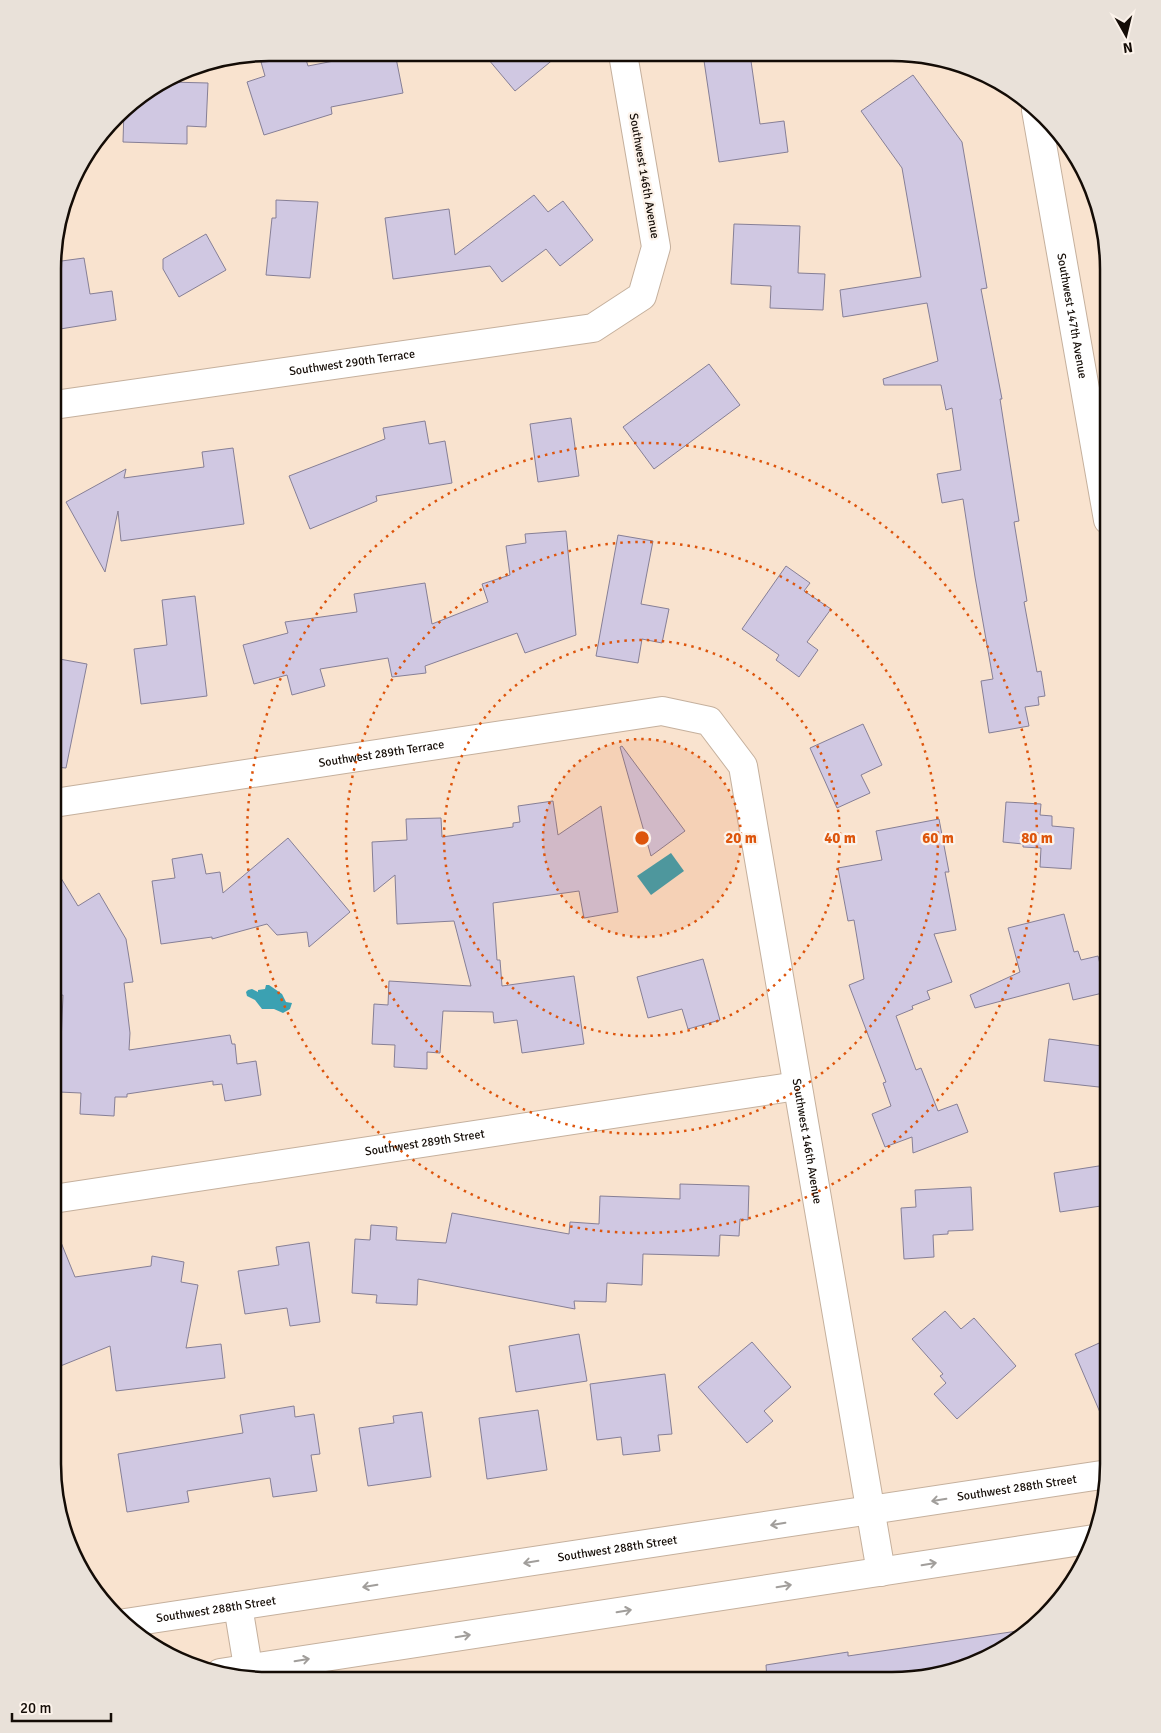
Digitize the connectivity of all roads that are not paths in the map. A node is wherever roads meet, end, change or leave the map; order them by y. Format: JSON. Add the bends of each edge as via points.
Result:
{"nodes":[{"id":1,"x":624,"y":61,"type":"edge"},
{"id":2,"x":1038,"y":121,"type":"edge"},
{"id":3,"x":642,"y":296,"type":"joint"},
{"id":4,"x":61,"y":404,"type":"edge"},
{"id":5,"x":1100,"y":474,"type":"edge"},
{"id":6,"x":709,"y":721,"type":"joint"},
{"id":7,"x":61,"y":802,"type":"edge"},
{"id":8,"x":797,"y":1086,"type":"junction"},
{"id":9,"x":61,"y":1198,"type":"edge"},
{"id":10,"x":1099,"y":1475,"type":"edge"},
{"id":11,"x":870,"y":1510,"type":"junction"},
{"id":12,"x":1085,"y":1540,"type":"edge"},
{"id":13,"x":881,"y":1572,"type":"junction"},
{"id":14,"x":238,"y":1606,"type":"junction"},
{"id":15,"x":134,"y":1622,"type":"edge"},
{"id":16,"x":248,"y":1670,"type":"edge"},
{"id":17,"x":264,"y":1672,"type":"edge"}],
"edges":[{"from":1,"to":3,"type":"street","name":"Southwest 146th Avenue","via":[[656,247]]},
{"from":2,"to":5,"type":"street","name":"Southwest 147th Avenue"},
{"from":3,"to":4,"type":"street","name":"Southwest 290th Terrace","via":[[593,328]]},
{"from":6,"to":7,"type":"street","name":"Southwest 289th Terrace","via":[[662,711]]},
{"from":6,"to":8,"type":"street","name":"Southwest 146th Avenue","via":[[743,766]]},
{"from":8,"to":9,"type":"street","name":"Southwest 289th Street"},
{"from":8,"to":11,"type":"street","name":"Southwest 146th Avenue"},
{"from":10,"to":11,"type":"street","name":"Southwest 288th Street","one_way":true},
{"from":11,"to":13,"type":"street","name":"Southwest 146th Avenue"},
{"from":11,"to":14,"type":"street","name":"Southwest 288th Street","one_way":true},
{"from":13,"to":12,"type":"street","one_way":true},
{"from":17,"to":13,"type":"street","one_way":true},
{"from":14,"to":15,"type":"street","name":"Southwest 288th Street"},
{"from":14,"to":16,"type":"street"}]}
